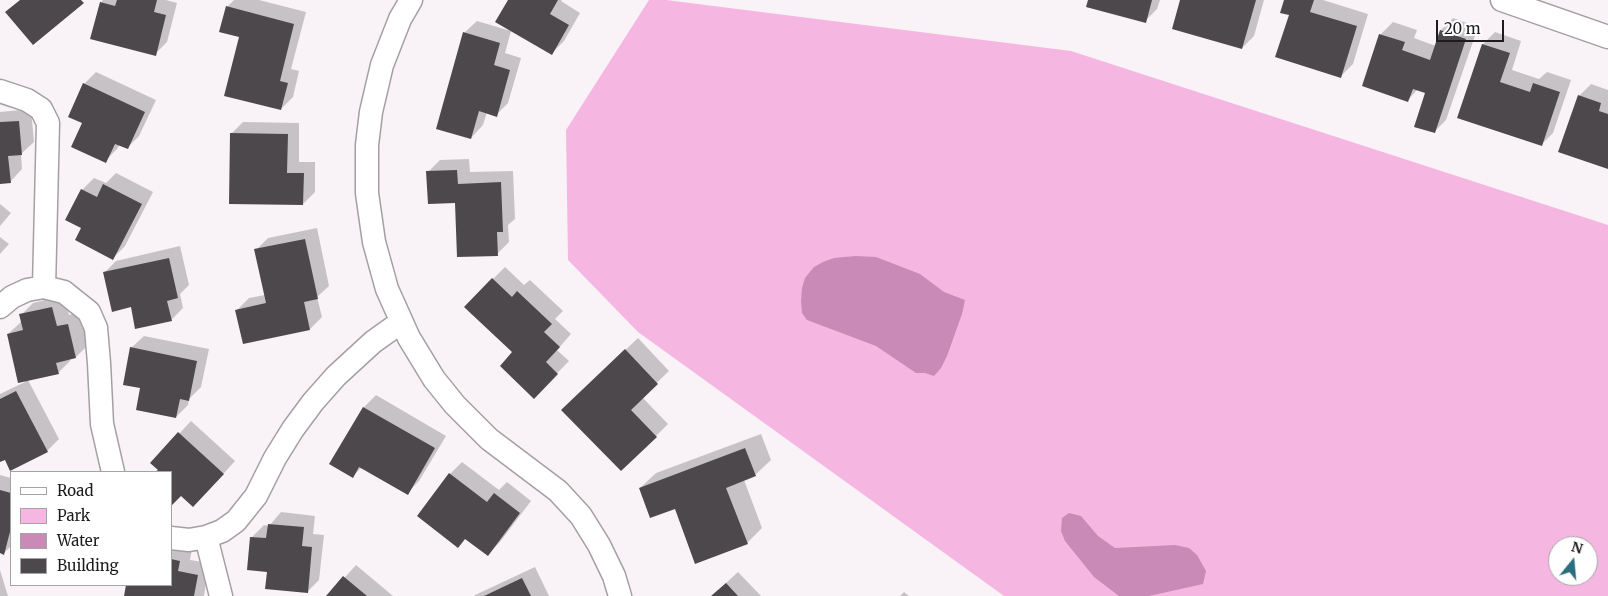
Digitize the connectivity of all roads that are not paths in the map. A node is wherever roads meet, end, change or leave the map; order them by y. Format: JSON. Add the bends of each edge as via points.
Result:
{"nodes":[{"id":1,"x":411,"y":0,"type":"edge"},
{"id":2,"x":1502,"y":0,"type":"edge"},
{"id":3,"x":1608,"y":37,"type":"edge"},
{"id":4,"x":0,"y":91,"type":"edge"},
{"id":5,"x":44,"y":287,"type":"junction"},
{"id":6,"x":0,"y":307,"type":"edge"},
{"id":7,"x":401,"y":322,"type":"junction"},
{"id":8,"x":113,"y":471,"type":"edge"},
{"id":9,"x":206,"y":537,"type":"junction"},
{"id":10,"x":172,"y":538,"type":"edge"},
{"id":11,"x":221,"y":596,"type":"edge"},
{"id":12,"x":620,"y":596,"type":"edge"}],
"edges":[{"from":1,"to":7,"type":"street","via":[[382,65],[367,145],[367,193],[374,242],[387,289]]},
{"from":2,"to":3,"type":"street"},
{"from":4,"to":5,"type":"street","via":[[27,100],[41,109],[48,124]]},
{"from":5,"to":6,"type":"street","via":[[27,290]]},
{"from":5,"to":8,"type":"street","via":[[64,292],[89,312],[96,328],[102,424]]},
{"from":7,"to":9,"type":"street","via":[[373,342],[336,376],[293,429],[246,510],[222,531]]},
{"from":7,"to":12,"type":"street","via":[[434,379],[455,405],[489,439],[558,491],[581,516],[599,545]]},
{"from":9,"to":10,"type":"street"},
{"from":9,"to":11,"type":"street"}]}
